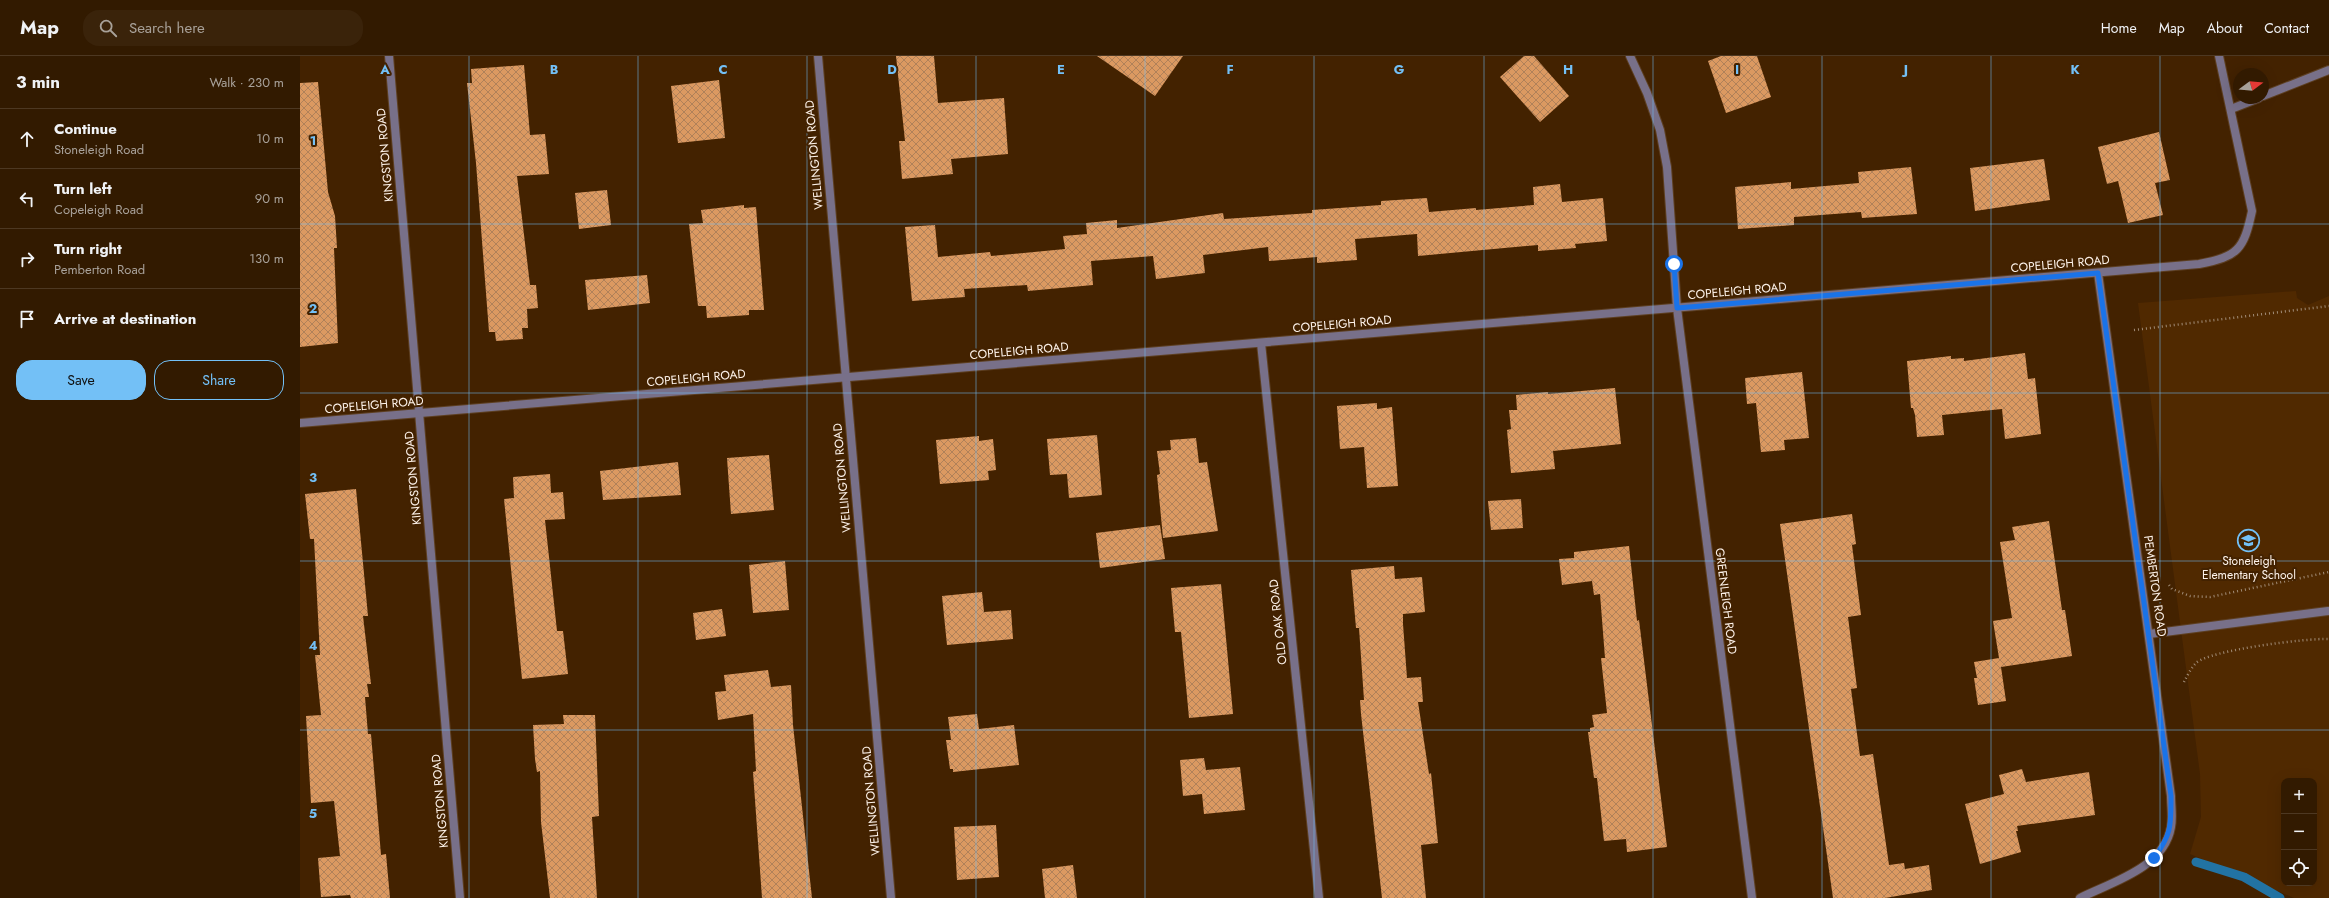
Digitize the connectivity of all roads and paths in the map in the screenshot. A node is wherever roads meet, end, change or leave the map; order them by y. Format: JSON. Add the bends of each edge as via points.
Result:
{"nodes":[{"id":1,"x":389,"y":56,"type":"edge"},
{"id":2,"x":818,"y":56,"type":"edge"},
{"id":3,"x":1630,"y":56,"type":"edge"},
{"id":4,"x":2219,"y":56,"type":"edge"},
{"id":5,"x":2329,"y":70,"type":"edge"},
{"id":6,"x":2269,"y":94,"type":"edge"},
{"id":7,"x":2244,"y":104,"type":"edge"},
{"id":8,"x":2231,"y":109,"type":"junction"},
{"id":9,"x":2098,"y":273,"type":"junction"},
{"id":10,"x":2329,"y":306,"type":"edge"},
{"id":11,"x":1677,"y":308,"type":"junction"},
{"id":12,"x":2134,"y":330,"type":"dead end"},
{"id":13,"x":1261,"y":343,"type":"junction"},
{"id":14,"x":845,"y":378,"type":"junction"},
{"id":15,"x":419,"y":413,"type":"junction"},
{"id":16,"x":300,"y":423,"type":"edge"},
{"id":17,"x":2329,"y":572,"type":"edge"},
{"id":18,"x":2169,"y":585,"type":"dead end"},
{"id":19,"x":2329,"y":611,"type":"edge"},
{"id":20,"x":2149,"y":634,"type":"junction"},
{"id":21,"x":2329,"y":639,"type":"edge"},
{"id":22,"x":2184,"y":682,"type":"dead end"},
{"id":23,"x":460,"y":898,"type":"edge"},
{"id":24,"x":891,"y":898,"type":"edge"},
{"id":25,"x":1319,"y":898,"type":"edge"},
{"id":26,"x":1752,"y":898,"type":"edge"},
{"id":27,"x":2080,"y":898,"type":"edge"}],
"edges":[{"from":1,"to":15,"type":"street","name":"KINGSTON ROAD"},
{"from":2,"to":14,"type":"street","name":"WELLINGTON ROAD"},
{"from":3,"to":11,"type":"street","name":"GREENLEIGH ROAD","via":[[1660,130],[1667,167]]},
{"from":4,"to":8,"type":"street","name":"COPELEIGH ROAD"},
{"from":5,"to":6,"type":"street"},
{"from":7,"to":8,"type":"street"},
{"from":8,"to":9,"type":"street","name":"COPELEIGH ROAD","via":[[2252,211],[2247,236],[2236,252],[2220,260],[2199,264]]},
{"from":9,"to":11,"type":"street","name":"COPELEIGH ROAD"},
{"from":9,"to":20,"type":"street","name":"PEMBERTON ROAD"},
{"from":10,"to":12,"type":"path"},
{"from":11,"to":13,"type":"street","name":"COPELEIGH ROAD"},
{"from":11,"to":26,"type":"street","name":"GREENLEIGH ROAD"},
{"from":13,"to":14,"type":"street","name":"COPELEIGH ROAD"},
{"from":13,"to":25,"type":"street","name":"OLD OAK ROAD"},
{"from":14,"to":15,"type":"street","name":"COPELEIGH ROAD"},
{"from":14,"to":24,"type":"street","name":"WELLINGTON ROAD"},
{"from":15,"to":16,"type":"street","name":"COPELEIGH ROAD"},
{"from":15,"to":23,"type":"street","name":"KINGSTON ROAD"},
{"from":17,"to":18,"type":"path","via":[[2210,597],[2190,596],[2172,589]]},
{"from":19,"to":20,"type":"street"},
{"from":20,"to":27,"type":"street","name":"PEMBERTON ROAD","via":[[2171,796],[2171,827],[2164,844],[2154,858],[2141,868]]},
{"from":21,"to":22,"type":"path","via":[[2265,645],[2218,655],[2196,663]]}]}
